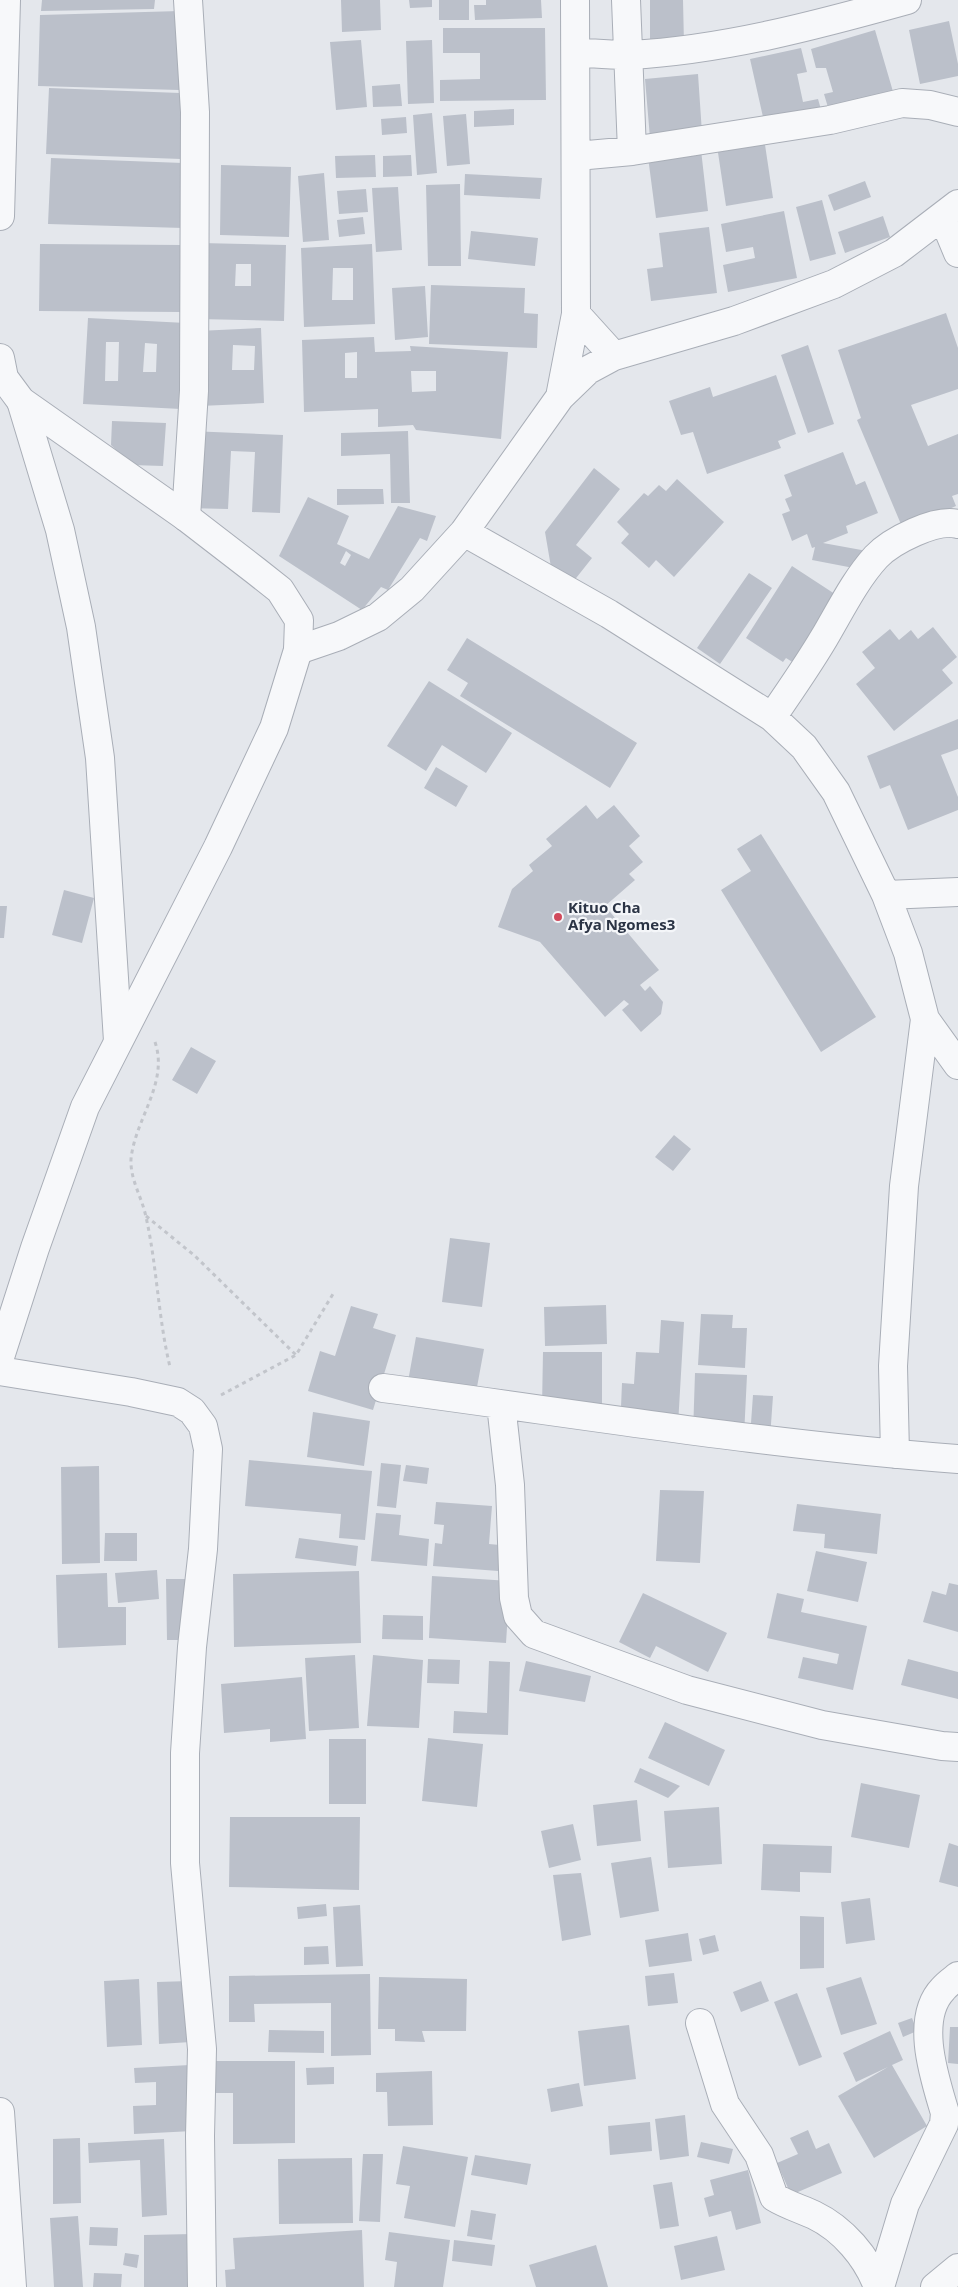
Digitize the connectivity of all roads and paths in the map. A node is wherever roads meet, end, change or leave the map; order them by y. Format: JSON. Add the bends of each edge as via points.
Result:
{"nodes":[{"id":1,"x":6,"y":0,"type":"edge"},
{"id":2,"x":188,"y":0,"type":"edge"},
{"id":3,"x":575,"y":0,"type":"edge"},
{"id":4,"x":626,"y":0,"type":"edge"},
{"id":5,"x":907,"y":0,"type":"edge"},
{"id":6,"x":576,"y":53,"type":"junction"},
{"id":7,"x":629,"y":55,"type":"junction"},
{"id":8,"x":958,"y":112,"type":"edge"},
{"id":9,"x":632,"y":151,"type":"junction"},
{"id":10,"x":577,"y":156,"type":"junction"},
{"id":11,"x":951,"y":210,"type":"edge"},
{"id":12,"x":0,"y":216,"type":"edge"},
{"id":13,"x":958,"y":253,"type":"edge"},
{"id":14,"x":576,"y":314,"type":"junction"},
{"id":15,"x":614,"y":356,"type":"junction"},
{"id":16,"x":1,"y":372,"type":"edge"},
{"id":17,"x":560,"y":397,"type":"junction"},
{"id":18,"x":21,"y":401,"type":"junction"},
{"id":19,"x":186,"y":517,"type":"junction"},
{"id":20,"x":958,"y":524,"type":"edge"},
{"id":21,"x":464,"y":532,"type":"junction"},
{"id":22,"x":298,"y":650,"type":"junction"},
{"id":23,"x":772,"y":717,"type":"junction"},
{"id":24,"x":958,"y":892,"type":"edge"},
{"id":25,"x":886,"y":895,"type":"junction"},
{"id":26,"x":140,"y":997,"type":"junction"},
{"id":27,"x":925,"y":1019,"type":"junction"},
{"id":28,"x":118,"y":1041,"type":"junction"},
{"id":29,"x":958,"y":1065,"type":"edge"},
{"id":30,"x":146,"y":1216,"type":"junction"},
{"id":31,"x":332,"y":1294,"type":"dead end"},
{"id":32,"x":296,"y":1356,"type":"junction"},
{"id":33,"x":0,"y":1357,"type":"edge"},
{"id":34,"x":0,"y":1371,"type":"edge"},
{"id":35,"x":383,"y":1388,"type":"dead end"},
{"id":36,"x":501,"y":1404,"type":"junction"},
{"id":37,"x":185,"y":1407,"type":"junction"},
{"id":38,"x":894,"y":1454,"type":"junction"},
{"id":39,"x":958,"y":1459,"type":"edge"},
{"id":40,"x":958,"y":1747,"type":"edge"},
{"id":41,"x":958,"y":1976,"type":"edge"},
{"id":42,"x":700,"y":2023,"type":"dead end"},
{"id":43,"x":0,"y":2112,"type":"edge"},
{"id":44,"x":958,"y":2268,"type":"edge"},
{"id":45,"x":12,"y":2287,"type":"edge"},
{"id":46,"x":202,"y":2287,"type":"edge"},
{"id":47,"x":879,"y":2287,"type":"edge"},
{"id":48,"x":935,"y":2287,"type":"edge"}],
"edges":[{"from":1,"to":12,"type":"street"},
{"from":2,"to":19,"type":"street","via":[[195,112],[194,391]]},
{"from":3,"to":6,"type":"street"},
{"from":4,"to":7,"type":"street"},
{"from":5,"to":7,"type":"street","via":[[762,37]]},
{"from":6,"to":7,"type":"street"},
{"from":6,"to":10,"type":"street"},
{"from":7,"to":9,"type":"street"},
{"from":8,"to":9,"type":"street","via":[[902,103],[830,120]]},
{"from":9,"to":10,"type":"street"},
{"from":10,"to":14,"type":"street"},
{"from":11,"to":13,"type":"street"},
{"from":11,"to":15,"type":"street","via":[[894,253],[834,284],[734,321]]},
{"from":14,"to":15,"type":"street"},
{"from":14,"to":17,"type":"street"},
{"from":15,"to":17,"type":"street","via":[[588,370]]},
{"from":16,"to":18,"type":"street"},
{"from":17,"to":21,"type":"street"},
{"from":18,"to":19,"type":"street"},
{"from":18,"to":28,"type":"street","via":[[60,530],[83,646],[100,758]]},
{"from":19,"to":22,"type":"street","via":[[280,590],[299,620]]},
{"from":20,"to":23,"type":"street","via":[[951,522],[925,528],[902,538],[876,556]]},
{"from":21,"to":22,"type":"street","via":[[412,589],[378,617],[339,636]]},
{"from":21,"to":23,"type":"street","via":[[609,614]]},
{"from":22,"to":26,"type":"street","via":[[274,728],[218,847]]},
{"from":23,"to":25,"type":"street","via":[[804,747],[836,792]]},
{"from":24,"to":25,"type":"street"},
{"from":25,"to":27,"type":"street","via":[[908,953]]},
{"from":26,"to":28,"type":"street"},
{"from":26,"to":30,"type":"path","via":[[160,1056],[154,1091],[134,1141],[131,1160],[134,1184]]},
{"from":27,"to":29,"type":"street"},
{"from":27,"to":38,"type":"street","via":[[904,1186],[893,1366]]},
{"from":28,"to":33,"type":"street","via":[[82,1116],[34,1248]]},
{"from":30,"to":32,"type":"path","via":[[195,1256]]},
{"from":30,"to":37,"type":"path","via":[[167,1354]]},
{"from":31,"to":32,"type":"path"},
{"from":32,"to":37,"type":"path"},
{"from":34,"to":37,"type":"street","via":[[131,1392]]},
{"from":35,"to":36,"type":"street"},
{"from":36,"to":38,"type":"street"},
{"from":36,"to":40,"type":"street","via":[[510,1485],[514,1598],[518,1616],[534,1634],[687,1690],[822,1725]]},
{"from":37,"to":46,"type":"street","via":[[204,1426],[208,1449],[204,1549],[192,1647],[185,1753],[185,1863],[202,2050]]},
{"from":38,"to":39,"type":"street"},
{"from":41,"to":47,"type":"street","via":[[942,1990],[930,2014],[929,2050],[945,2113],[944,2124],[905,2204]]},
{"from":42,"to":47,"type":"street","via":[[725,2104],[759,2155],[774,2197],[816,2216],[836,2230],[860,2253]]},
{"from":43,"to":45,"type":"street"},
{"from":44,"to":48,"type":"street"}]}
